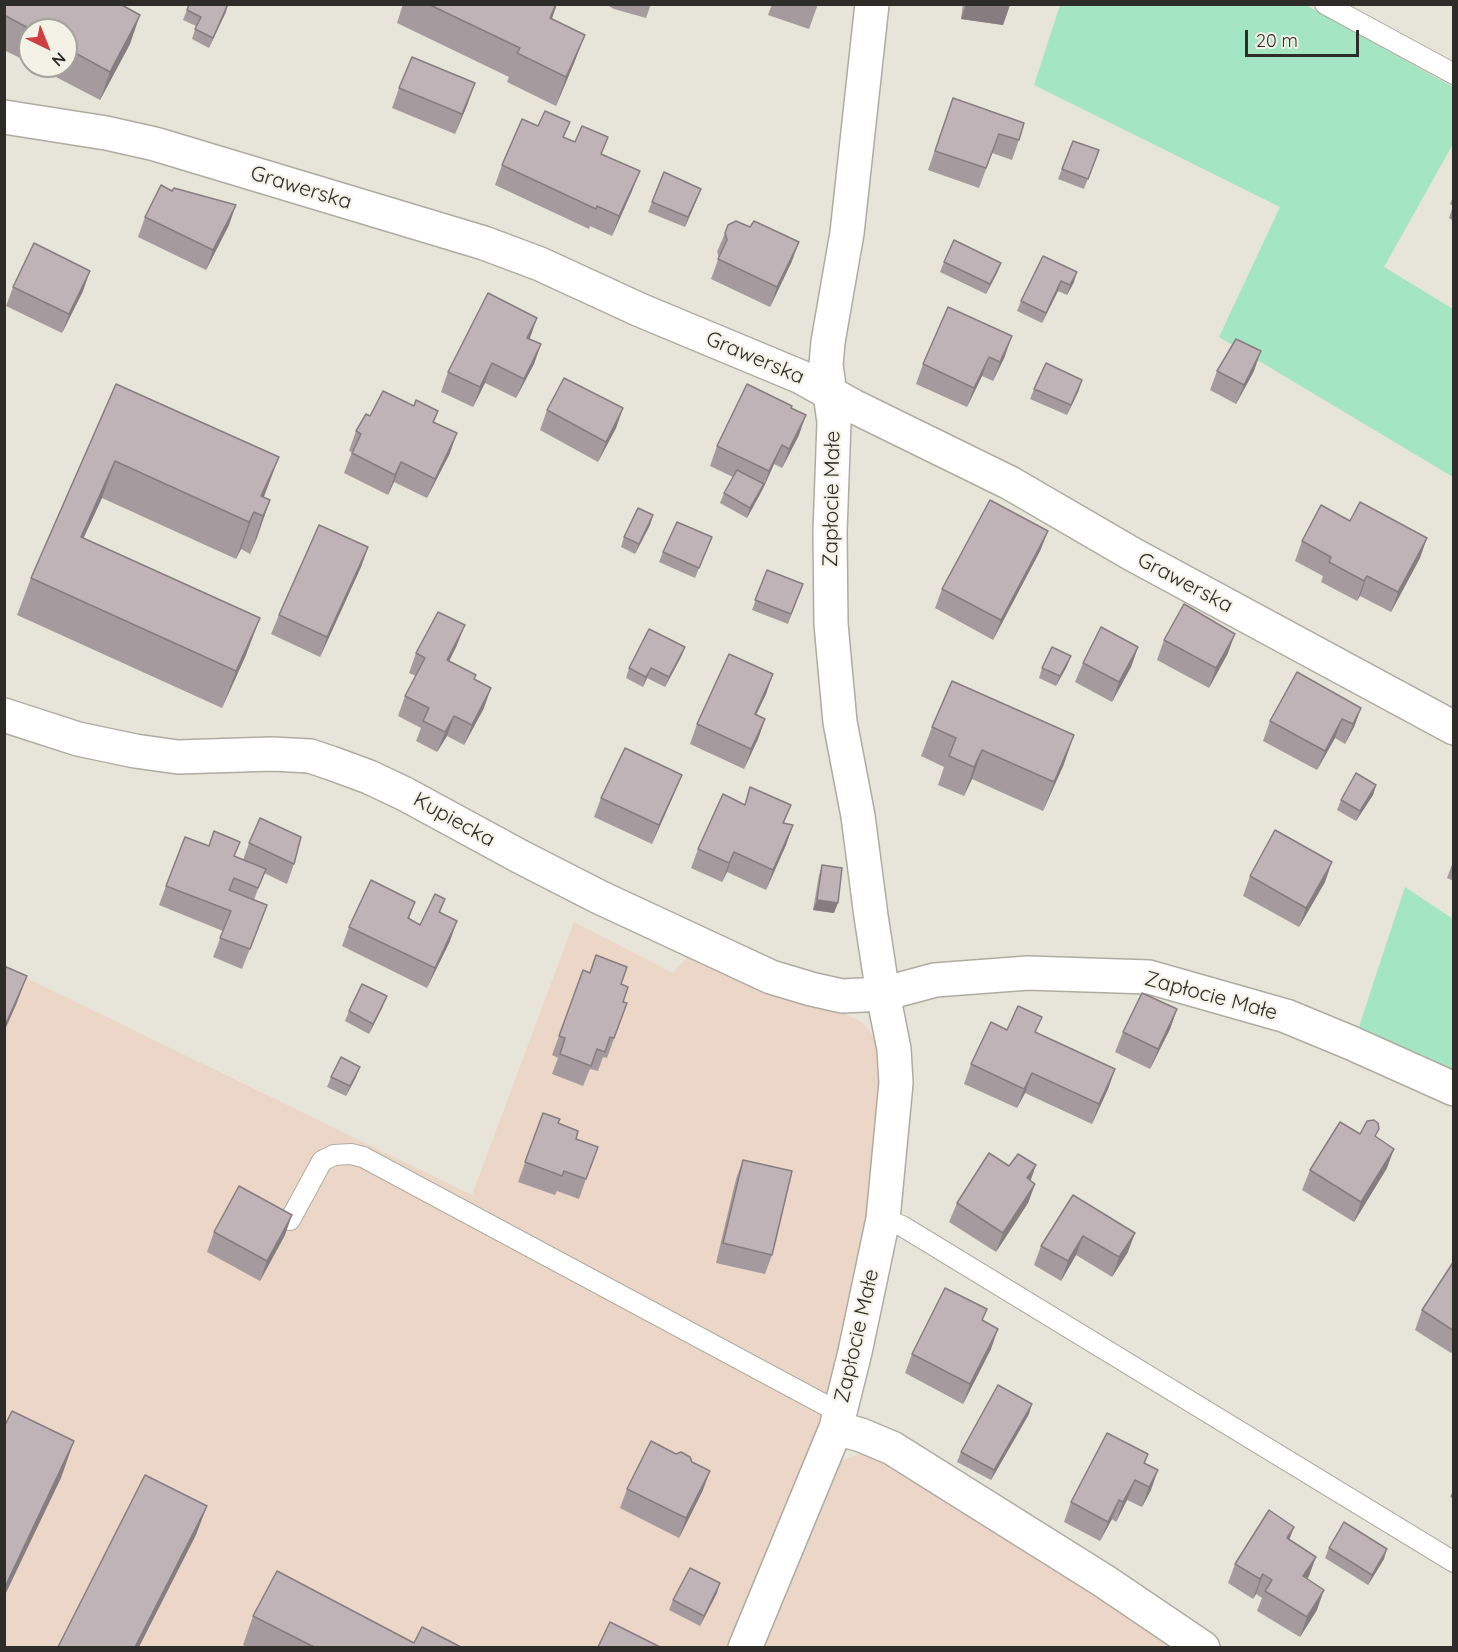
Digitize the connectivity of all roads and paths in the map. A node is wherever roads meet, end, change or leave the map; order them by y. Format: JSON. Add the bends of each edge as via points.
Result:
{"nodes":[{"id":1,"x":872,"y":4,"type":"edge"},
{"id":2,"x":1325,"y":4,"type":"edge"},
{"id":3,"x":1454,"y":75,"type":"edge"},
{"id":4,"x":4,"y":117,"type":"edge"},
{"id":5,"x":828,"y":392,"type":"junction"},
{"id":6,"x":4,"y":715,"type":"edge"},
{"id":7,"x":1454,"y":728,"type":"edge"},
{"id":8,"x":883,"y":994,"type":"junction"},
{"id":9,"x":1454,"y":1089,"type":"edge"},
{"id":10,"x":883,"y":1219,"type":"junction"},
{"id":11,"x":290,"y":1220,"type":"edge"},
{"id":12,"x":838,"y":1420,"type":"junction"},
{"id":13,"x":1454,"y":1562,"type":"edge"},
{"id":14,"x":745,"y":1647,"type":"edge"},
{"id":15,"x":1203,"y":1647,"type":"edge"}],
"edges":[{"from":1,"to":5,"type":"street","name":"Zapłocie Małe","via":[[847,233],[828,342]]},
{"from":2,"to":3,"type":"lane"},
{"from":4,"to":5,"type":"street","name":"Grawerska","via":[[155,144],[484,243],[801,377]]},
{"from":5,"to":7,"type":"street","name":"Grawerska","via":[[1010,483],[1132,554]]},
{"from":5,"to":8,"type":"street","name":"Zapłocie Małe","via":[[834,422],[831,624],[840,722],[858,816]]},
{"from":6,"to":8,"type":"street","name":"Kupiecka","via":[[78,739],[178,757],[310,756],[405,794],[599,897],[771,977],[842,996]]},
{"from":8,"to":9,"type":"street","name":"Zapłocie Małe","via":[[935,980],[1028,973],[1149,977],[1286,1016]]},
{"from":8,"to":10,"type":"street","name":"Zapłocie Małe","via":[[896,1083]]},
{"from":10,"to":12,"type":"street","name":"Zapłocie Małe"},
{"from":10,"to":13,"type":"lane","via":[[902,1226]]},
{"from":11,"to":12,"type":"lane","via":[[322,1161],[334,1155],[363,1156]]},
{"from":12,"to":14,"type":"street","name":"Zapłocie Małe"},
{"from":12,"to":15,"type":"street","name":"Zapłocie Małe","via":[[892,1448]]}]}
